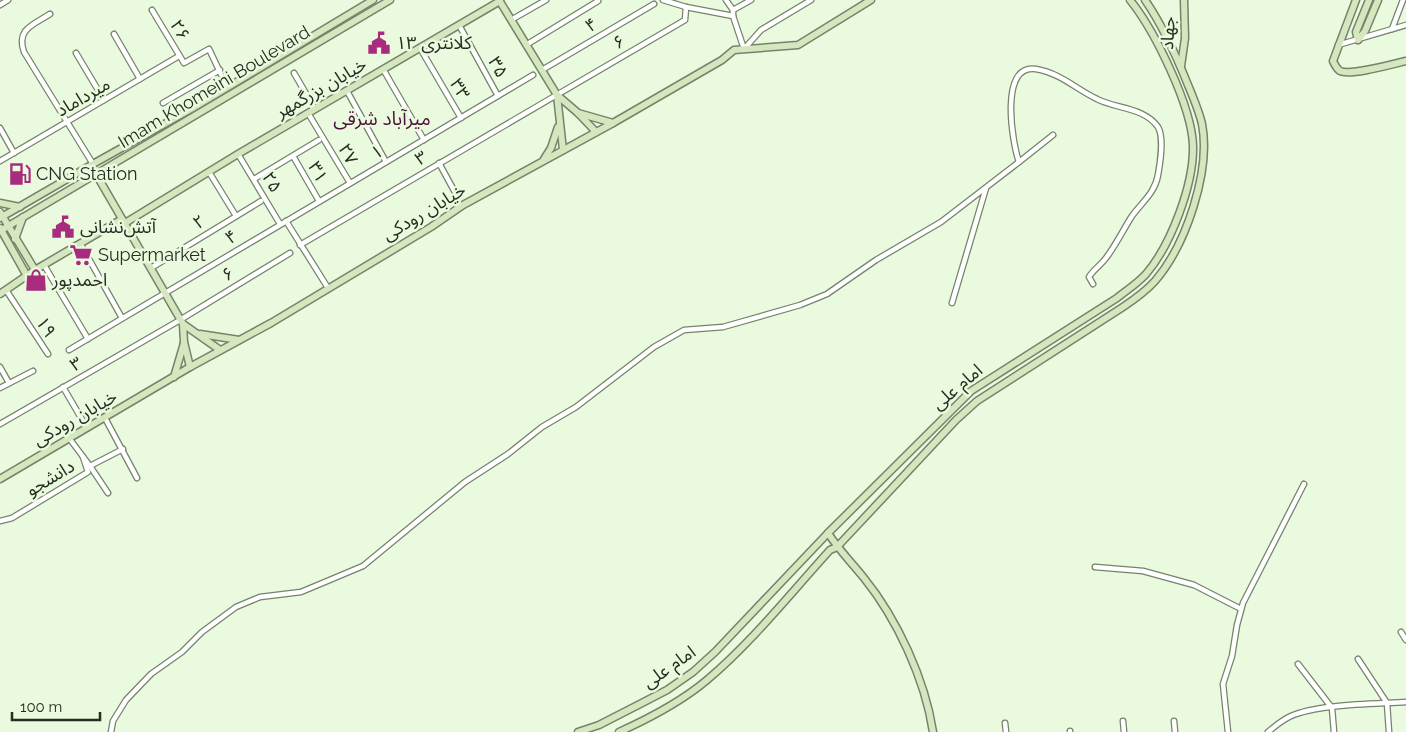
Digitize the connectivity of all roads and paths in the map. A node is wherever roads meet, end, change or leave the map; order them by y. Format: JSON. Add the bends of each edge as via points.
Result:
{"nodes":[{"id":1,"x":8,"y":0,"type":"edge"},
{"id":2,"x":373,"y":0,"type":"edge"},
{"id":3,"x":390,"y":0,"type":"edge"},
{"id":4,"x":546,"y":0,"type":"edge"},
{"id":5,"x":662,"y":0,"type":"edge"},
{"id":6,"x":751,"y":0,"type":"edge"},
{"id":7,"x":810,"y":0,"type":"edge"},
{"id":8,"x":871,"y":0,"type":"edge"},
{"id":9,"x":1130,"y":0,"type":"edge"},
{"id":10,"x":1145,"y":0,"type":"edge"},
{"id":11,"x":1184,"y":0,"type":"edge"},
{"id":12,"x":1356,"y":0,"type":"edge"},
{"id":13,"x":1369,"y":0,"type":"edge"},
{"id":14,"x":1378,"y":0,"type":"edge"},
{"id":15,"x":1403,"y":0,"type":"edge"},
{"id":16,"x":500,"y":1,"type":"edge"},
{"id":17,"x":598,"y":1,"type":"edge"},
{"id":18,"x":727,"y":2,"type":"edge"},
{"id":19,"x":0,"y":4,"type":"edge"},
{"id":20,"x":654,"y":4,"type":"dead end"},
{"id":21,"x":686,"y":7,"type":"junction"},
{"id":22,"x":152,"y":10,"type":"dead end"},
{"id":23,"x":733,"y":10,"type":"junction"},
{"id":24,"x":50,"y":14,"type":"dead end"},
{"id":25,"x":733,"y":16,"type":"junction"},
{"id":26,"x":511,"y":20,"type":"junction"},
{"id":27,"x":459,"y":25,"type":"junction"},
{"id":28,"x":1406,"y":25,"type":"edge"},
{"id":29,"x":1392,"y":29,"type":"junction"},
{"id":30,"x":114,"y":34,"type":"dead end"},
{"id":31,"x":1358,"y":40,"type":"junction"},
{"id":32,"x":526,"y":45,"type":"junction"},
{"id":33,"x":1338,"y":45,"type":"junction"},
{"id":34,"x":420,"y":48,"type":"junction"},
{"id":35,"x":744,"y":49,"type":"junction"},
{"id":36,"x":76,"y":53,"type":"dead end"},
{"id":37,"x":179,"y":56,"type":"junction"},
{"id":38,"x":1406,"y":60,"type":"edge"},
{"id":39,"x":1181,"y":67,"type":"junction"},
{"id":40,"x":383,"y":69,"type":"junction"},
{"id":41,"x":220,"y":70,"type":"junction"},
{"id":42,"x":542,"y":70,"type":"junction"},
{"id":43,"x":294,"y":73,"type":"dead end"},
{"id":44,"x":533,"y":75,"type":"dead end"},
{"id":45,"x":140,"y":80,"type":"junction"},
{"id":46,"x":228,"y":87,"type":"junction"},
{"id":47,"x":347,"y":91,"type":"junction"},
{"id":48,"x":557,"y":95,"type":"junction"},
{"id":49,"x":498,"y":96,"type":"junction"},
{"id":50,"x":104,"y":100,"type":"junction"},
{"id":51,"x":162,"y":103,"type":"dead end"},
{"id":52,"x":193,"y":108,"type":"junction"},
{"id":53,"x":311,"y":111,"type":"junction"},
{"id":54,"x":578,"y":113,"type":"junction"},
{"id":55,"x":197,"y":116,"type":"junction"},
{"id":56,"x":461,"y":118,"type":"junction"},
{"id":57,"x":67,"y":122,"type":"junction"},
{"id":58,"x":613,"y":123,"type":"junction"},
{"id":59,"x":559,"y":124,"type":"junction"},
{"id":60,"x":0,"y":128,"type":"edge"},
{"id":61,"x":596,"y":132,"type":"junction"},
{"id":62,"x":1053,"y":135,"type":"dead end"},
{"id":63,"x":319,"y":140,"type":"dead end"},
{"id":64,"x":424,"y":140,"type":"junction"},
{"id":65,"x":563,"y":150,"type":"junction"},
{"id":66,"x":14,"y":153,"type":"junction"},
{"id":67,"x":238,"y":154,"type":"junction"},
{"id":68,"x":293,"y":156,"type":"junction"},
{"id":69,"x":0,"y":161,"type":"edge"},
{"id":70,"x":543,"y":161,"type":"junction"},
{"id":71,"x":386,"y":162,"type":"junction"},
{"id":72,"x":1019,"y":162,"type":"junction"},
{"id":73,"x":439,"y":163,"type":"junction"},
{"id":74,"x":93,"y":164,"type":"junction"},
{"id":75,"x":209,"y":172,"type":"junction"},
{"id":76,"x":96,"y":174,"type":"junction"},
{"id":77,"x":254,"y":179,"type":"junction"},
{"id":78,"x":350,"y":183,"type":"junction"},
{"id":79,"x":986,"y":187,"type":"junction"},
{"id":80,"x":457,"y":196,"type":"dead end"},
{"id":81,"x":261,"y":201,"type":"dead end"},
{"id":82,"x":319,"y":201,"type":"junction"},
{"id":83,"x":0,"y":203,"type":"edge"},
{"id":84,"x":17,"y":208,"type":"junction"},
{"id":85,"x":1,"y":216,"type":"edge"},
{"id":86,"x":236,"y":216,"type":"junction"},
{"id":87,"x":22,"y":218,"type":"junction"},
{"id":88,"x":124,"y":221,"type":"junction"},
{"id":89,"x":283,"y":223,"type":"junction"},
{"id":90,"x":9,"y":225,"type":"junction"},
{"id":91,"x":0,"y":229,"type":"edge"},
{"id":92,"x":16,"y":239,"type":"junction"},
{"id":93,"x":80,"y":242,"type":"junction"},
{"id":94,"x":0,"y":244,"type":"edge"},
{"id":95,"x":300,"y":245,"type":"junction"},
{"id":96,"x":10,"y":248,"type":"junction"},
{"id":97,"x":290,"y":252,"type":"dead end"},
{"id":98,"x":44,"y":265,"type":"junction"},
{"id":99,"x":151,"y":268,"type":"junction"},
{"id":100,"x":35,"y":270,"type":"junction"},
{"id":101,"x":27,"y":276,"type":"junction"},
{"id":102,"x":1093,"y":284,"type":"dead end"},
{"id":103,"x":328,"y":288,"type":"junction"},
{"id":104,"x":3,"y":292,"type":"edge"},
{"id":105,"x":166,"y":293,"type":"junction"},
{"id":106,"x":952,"y":302,"type":"dead end"},
{"id":107,"x":122,"y":318,"type":"junction"},
{"id":108,"x":182,"y":322,"type":"junction"},
{"id":109,"x":198,"y":334,"type":"junction"},
{"id":110,"x":88,"y":339,"type":"junction"},
{"id":111,"x":241,"y":340,"type":"junction"},
{"id":112,"x":184,"y":342,"type":"junction"},
{"id":113,"x":69,"y":350,"type":"dead end"},
{"id":114,"x":220,"y":350,"type":"junction"},
{"id":115,"x":48,"y":354,"type":"dead end"},
{"id":116,"x":190,"y":367,"type":"junction"},
{"id":117,"x":0,"y":368,"type":"edge"},
{"id":118,"x":32,"y":371,"type":"dead end"},
{"id":119,"x":174,"y":377,"type":"junction"},
{"id":120,"x":10,"y":383,"type":"junction"},
{"id":121,"x":63,"y":387,"type":"junction"},
{"id":122,"x":0,"y":388,"type":"edge"},
{"id":123,"x":970,"y":392,"type":"junction"},
{"id":124,"x":977,"y":401,"type":"junction"},
{"id":125,"x":105,"y":418,"type":"junction"},
{"id":126,"x":0,"y":424,"type":"edge"},
{"id":127,"x":87,"y":428,"type":"junction"},
{"id":128,"x":69,"y":438,"type":"junction"},
{"id":129,"x":123,"y":449,"type":"junction"},
{"id":130,"x":83,"y":457,"type":"junction"},
{"id":131,"x":90,"y":466,"type":"junction"},
{"id":132,"x":137,"y":478,"type":"dead end"},
{"id":133,"x":0,"y":479,"type":"edge"},
{"id":134,"x":1304,"y":484,"type":"dead end"},
{"id":135,"x":108,"y":493,"type":"dead end"},
{"id":136,"x":0,"y":521,"type":"edge"},
{"id":137,"x":828,"y":533,"type":"junction"},
{"id":138,"x":837,"y":547,"type":"junction"},
{"id":139,"x":1095,"y":567,"type":"dead end"},
{"id":140,"x":1241,"y":609,"type":"junction"},
{"id":141,"x":1401,"y":632,"type":"dead end"},
{"id":142,"x":1406,"y":640,"type":"edge"},
{"id":143,"x":1358,"y":659,"type":"dead end"},
{"id":144,"x":1298,"y":664,"type":"dead end"},
{"id":145,"x":1406,"y":702,"type":"edge"},
{"id":146,"x":1386,"y":703,"type":"junction"},
{"id":147,"x":1332,"y":708,"type":"junction"},
{"id":148,"x":1123,"y":721,"type":"dead end"},
{"id":149,"x":1174,"y":721,"type":"dead end"},
{"id":150,"x":1005,"y":724,"type":"dead end"},
{"id":151,"x":109,"y":732,"type":"edge"},
{"id":152,"x":578,"y":732,"type":"edge"},
{"id":153,"x":619,"y":732,"type":"edge"},
{"id":154,"x":933,"y":732,"type":"edge"},
{"id":155,"x":1006,"y":732,"type":"edge"},
{"id":156,"x":1124,"y":732,"type":"edge"},
{"id":157,"x":1175,"y":732,"type":"edge"},
{"id":158,"x":1228,"y":732,"type":"edge"},
{"id":159,"x":1268,"y":732,"type":"edge"},
{"id":160,"x":1334,"y":732,"type":"edge"},
{"id":161,"x":1389,"y":732,"type":"edge"}],
"edges":[{"from":1,"to":19,"type":"street"},
{"from":2,"to":46,"type":"main road","name":"Imam Khomeini Boulevard"},
{"from":3,"to":55,"type":"main road","name":"Imam Khomeini Boulevard"},
{"from":4,"to":26,"type":"street"},
{"from":5,"to":21,"type":"street"},
{"from":6,"to":23,"type":"street"},
{"from":7,"to":35,"type":"street","via":[[761,30]]},
{"from":8,"to":35,"type":"main road","name":"خیابان رودکی","via":[[798,45]]},
{"from":9,"to":123,"type":"main road","name":"امام علی","via":[[1155,38],[1171,71],[1191,126],[1191,167],[1173,229],[1147,273],[1133,286]]},
{"from":10,"to":39,"type":"main road","name":"امام علی"},
{"from":11,"to":39,"type":"main road","name":"جهاد","via":[[1185,38]]},
{"from":12,"to":33,"type":"main road"},
{"from":13,"to":31,"type":"main road","via":[[1356,32]]},
{"from":14,"to":31,"type":"main road"},
{"from":15,"to":29,"type":"street"},
{"from":16,"to":26,"type":"main road"},
{"from":16,"to":27,"type":"main road","name":"خیابان بزرگمهر"},
{"from":17,"to":32,"type":"street"},
{"from":18,"to":23,"type":"street"},
{"from":20,"to":42,"type":"street","name":"۴"},
{"from":21,"to":25,"type":"street"},
{"from":21,"to":48,"type":"street","name":"۶","via":[[685,20]]},
{"from":22,"to":37,"type":"street","name":"۲۶"},
{"from":23,"to":25,"type":"street"},
{"from":24,"to":57,"type":"street","via":[[22,34],[21,44]]},
{"from":25,"to":35,"type":"street"},
{"from":26,"to":32,"type":"main road"},
{"from":27,"to":34,"type":"main road","name":"خیابان بزرگمهر"},
{"from":27,"to":49,"type":"street","name":"۳۵"},
{"from":28,"to":29,"type":"street"},
{"from":29,"to":31,"type":"street"},
{"from":30,"to":45,"type":"street"},
{"from":31,"to":33,"type":"street"},
{"from":32,"to":42,"type":"main road"},
{"from":33,"to":38,"type":"main road","via":[[1333,61],[1343,72]]},
{"from":34,"to":40,"type":"main road","name":"خیابان بزرگمهر"},
{"from":34,"to":56,"type":"street","name":"۳۳"},
{"from":35,"to":58,"type":"main road","name":"خیابان رودکی","via":[[734,50]]},
{"from":36,"to":50,"type":"street"},
{"from":37,"to":41,"type":"street","name":"۲۶","via":[[184,63],[208,48]]},
{"from":37,"to":45,"type":"street","name":"میرداماد"},
{"from":39,"to":124,"type":"main road","name":"امام علی","via":[[1202,123],[1204,146],[1195,202],[1184,233],[1168,262],[1140,295]]},
{"from":40,"to":47,"type":"main road","name":"خیابان بزرگمهر"},
{"from":40,"to":64,"type":"street"},
{"from":41,"to":46,"type":"street"},
{"from":41,"to":51,"type":"street"},
{"from":42,"to":48,"type":"main road"},
{"from":43,"to":53,"type":"street","name":"۲۷"},
{"from":44,"to":49,"type":"street","name":"۱"},
{"from":45,"to":50,"type":"street","name":"میرداماد"},
{"from":46,"to":52,"type":"main road","name":"Imam Khomeini Boulevard"},
{"from":47,"to":53,"type":"main road","name":"خیابان بزرگمهر"},
{"from":47,"to":71,"type":"street"},
{"from":48,"to":54,"type":"main road"},
{"from":48,"to":59,"type":"main road"},
{"from":48,"to":73,"type":"street","name":"۳"},
{"from":49,"to":56,"type":"street","name":"۱"},
{"from":50,"to":57,"type":"street","name":"میرداماد"},
{"from":52,"to":55,"type":"main road"},
{"from":52,"to":74,"type":"main road","name":"Imam Khomeini Boulevard"},
{"from":53,"to":67,"type":"main road","name":"خیابان بزرگمهر"},
{"from":53,"to":78,"type":"street","name":"۲۷"},
{"from":54,"to":58,"type":"main road"},
{"from":54,"to":61,"type":"main road"},
{"from":55,"to":76,"type":"main road","name":"Imam Khomeini Boulevard"},
{"from":56,"to":64,"type":"street","name":"۱"},
{"from":57,"to":66,"type":"street","name":"میرداماد"},
{"from":57,"to":74,"type":"street"},
{"from":58,"to":61,"type":"main road","name":"خیابان رودکی"},
{"from":59,"to":65,"type":"main road"},
{"from":59,"to":70,"type":"main road"},
{"from":60,"to":66,"type":"street"},
{"from":61,"to":65,"type":"main road","name":"خیابان رودکی"},
{"from":62,"to":72,"type":"street"},
{"from":63,"to":68,"type":"street"},
{"from":64,"to":71,"type":"street","name":"۱"},
{"from":65,"to":70,"type":"main road","name":"خیابان رودکی"},
{"from":66,"to":69,"type":"street","name":"میرداماد"},
{"from":67,"to":75,"type":"main road","name":"خیابان بزرگمهر"},
{"from":67,"to":77,"type":"street","name":"۲۵"},
{"from":68,"to":77,"type":"street"},
{"from":68,"to":82,"type":"street","name":"۳۱"},
{"from":70,"to":103,"type":"main road","name":"خیابان رودکی","via":[[463,205]]},
{"from":71,"to":78,"type":"street","name":"۱"},
{"from":72,"to":79,"type":"street"},
{"from":72,"to":102,"type":"street","via":[[1011,106],[1013,84],[1024,70],[1034,68],[1056,74],[1098,99],[1144,115],[1158,127],[1161,143],[1156,184],[1106,258],[1091,273],[1089,278]]},
{"from":73,"to":80,"type":"street"},
{"from":73,"to":95,"type":"street","name":"۳"},
{"from":74,"to":84,"type":"main road","name":"Imam Khomeini Boulevard"},
{"from":75,"to":86,"type":"street"},
{"from":75,"to":88,"type":"main road","name":"خیابان بزرگمهر"},
{"from":76,"to":87,"type":"main road","name":"Imam Khomeini Boulevard"},
{"from":76,"to":88,"type":"main road"},
{"from":77,"to":89,"type":"street","name":"۲۵"},
{"from":78,"to":82,"type":"street","name":"۱"},
{"from":79,"to":106,"type":"street"},
{"from":79,"to":151,"type":"street","via":[[941,222],[876,260],[827,294],[723,327],[684,330],[654,348],[576,407],[465,482],[363,566],[301,592],[260,597],[236,607],[152,674],[126,700]]},
{"from":81,"to":86,"type":"street","name":"۲"},
{"from":82,"to":89,"type":"street","name":"۱"},
{"from":83,"to":84,"type":"main road"},
{"from":84,"to":85,"type":"main road","name":"Imam Khomeini Boulevard"},
{"from":84,"to":87,"type":"main road"},
{"from":85,"to":90,"type":"main road"},
{"from":86,"to":99,"type":"street","name":"۲"},
{"from":87,"to":90,"type":"main road","name":"Imam Khomeini Boulevard"},
{"from":87,"to":92,"type":"main road"},
{"from":88,"to":93,"type":"main road","name":"خیابان بزرگمهر"},
{"from":88,"to":99,"type":"main road"},
{"from":89,"to":95,"type":"street","name":"۲۵"},
{"from":89,"to":105,"type":"street","name":"۴"},
{"from":90,"to":91,"type":"main road","name":"Imam Khomeini Boulevard"},
{"from":90,"to":92,"type":"main road"},
{"from":91,"to":96,"type":"main road"},
{"from":92,"to":100,"type":"main road"},
{"from":93,"to":98,"type":"main road"},
{"from":93,"to":107,"type":"street"},
{"from":94,"to":96,"type":"main road"},
{"from":95,"to":103,"type":"street","name":"۲۵"},
{"from":96,"to":101,"type":"main road"},
{"from":97,"to":108,"type":"street","name":"۶"},
{"from":98,"to":100,"type":"main road"},
{"from":98,"to":110,"type":"street"},
{"from":99,"to":105,"type":"main road"},
{"from":100,"to":101,"type":"main road"},
{"from":101,"to":104,"type":"main road"},
{"from":103,"to":111,"type":"main road","name":"خیابان رودکی"},
{"from":104,"to":115,"type":"street","name":"۱۹"},
{"from":105,"to":107,"type":"street"},
{"from":105,"to":108,"type":"main road"},
{"from":107,"to":110,"type":"street"},
{"from":108,"to":109,"type":"main road"},
{"from":108,"to":112,"type":"main road"},
{"from":108,"to":121,"type":"street","name":"۳"},
{"from":109,"to":111,"type":"main road"},
{"from":109,"to":114,"type":"main road"},
{"from":110,"to":113,"type":"street"},
{"from":111,"to":114,"type":"main road","name":"خیابان رودکی"},
{"from":112,"to":116,"type":"main road"},
{"from":112,"to":119,"type":"main road"},
{"from":114,"to":116,"type":"main road","name":"خیابان رودکی"},
{"from":116,"to":119,"type":"main road","name":"خیابان رودکی"},
{"from":117,"to":120,"type":"street"},
{"from":118,"to":120,"type":"street"},
{"from":119,"to":125,"type":"main road","name":"خیابان رودکی"},
{"from":120,"to":122,"type":"street"},
{"from":121,"to":126,"type":"street"},
{"from":121,"to":127,"type":"street"},
{"from":123,"to":124,"type":"main road"},
{"from":123,"to":137,"type":"main road","name":"امام علی"},
{"from":124,"to":138,"type":"main road","name":"امام علی"},
{"from":125,"to":127,"type":"main road","name":"خیابان رودکی"},
{"from":125,"to":129,"type":"street"},
{"from":127,"to":128,"type":"main road","name":"خیابان رودکی"},
{"from":128,"to":130,"type":"street"},
{"from":128,"to":133,"type":"main road","name":"خیابان رودکی"},
{"from":129,"to":131,"type":"street","name":"دانشجو"},
{"from":129,"to":132,"type":"street"},
{"from":130,"to":131,"type":"street"},
{"from":130,"to":136,"type":"street","name":"دانشجو","via":[[88,472],[12,518]]},
{"from":131,"to":135,"type":"street"},
{"from":134,"to":140,"type":"street"},
{"from":137,"to":138,"type":"main road"},
{"from":137,"to":152,"type":"main road","name":"امام علی","via":[[693,672],[667,690],[599,725]]},
{"from":138,"to":153,"type":"main road","name":"امام علی","via":[[830,550],[738,651],[706,681],[677,702]]},
{"from":138,"to":154,"type":"main road","via":[[865,579],[904,642],[921,684]]},
{"from":139,"to":140,"type":"street","via":[[1143,571],[1194,585]]},
{"from":140,"to":158,"type":"street","via":[[1223,684]]},
{"from":141,"to":142,"type":"street"},
{"from":143,"to":146,"type":"street"},
{"from":144,"to":147,"type":"street"},
{"from":145,"to":146,"type":"street"},
{"from":146,"to":147,"type":"street"},
{"from":146,"to":161,"type":"street"},
{"from":147,"to":159,"type":"street","via":[[1291,716]]},
{"from":147,"to":160,"type":"street"},
{"from":148,"to":156,"type":"street"},
{"from":149,"to":157,"type":"street"},
{"from":150,"to":155,"type":"street"}]}
